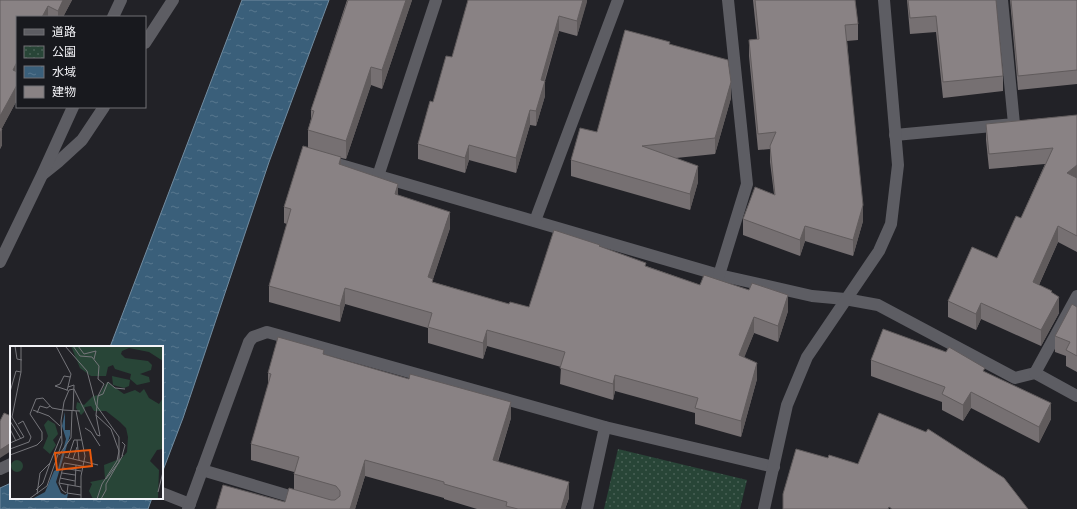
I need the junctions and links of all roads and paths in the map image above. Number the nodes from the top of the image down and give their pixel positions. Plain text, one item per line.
1 (121, 0) edge
2 (173, 0) edge
3 (436, 0) edge
4 (618, 0) edge
5 (728, 0) edge
6 (884, 0) edge
7 (1002, 0) edge
8 (113, 16) edge
9 (146, 41) edge
10 (73, 108) edge
11 (103, 108) edge
12 (895, 135) junction
13 (320, 159) edge
14 (42, 175) junction
15 (378, 176) junction
16 (535, 221) junction
17 (0, 262) edge
18 (719, 275) junction
19 (1077, 296) edge
20 (845, 299) junction
21 (1035, 373) junction
22 (1077, 396) edge
23 (605, 427) junction
24 (10, 464) edge
25 (774, 467) junction
26 (0, 469) edge
27 (202, 470) junction
28 (166, 495) edge
29 (189, 507) edge
30 (333, 509) edge
31 (587, 509) edge
32 (764, 509) edge

1 - 8 street
2 - 9 street
3 - 15 street
4 - 16 street
5 - 18 street
6 - 12 street
7 - 12 street
10 - 14 street
11 - 14 street
12 - 20 street
13 - 15 street
14 - 17 street
15 - 16 street
16 - 18 street
18 - 20 street
19 - 21 street
20 - 21 street
20 - 25 street
21 - 22 street
23 - 25 street
23 - 27 street
23 - 31 street
24 - 26 street
25 - 32 street
27 - 29 street
27 - 30 street
28 - 29 street

